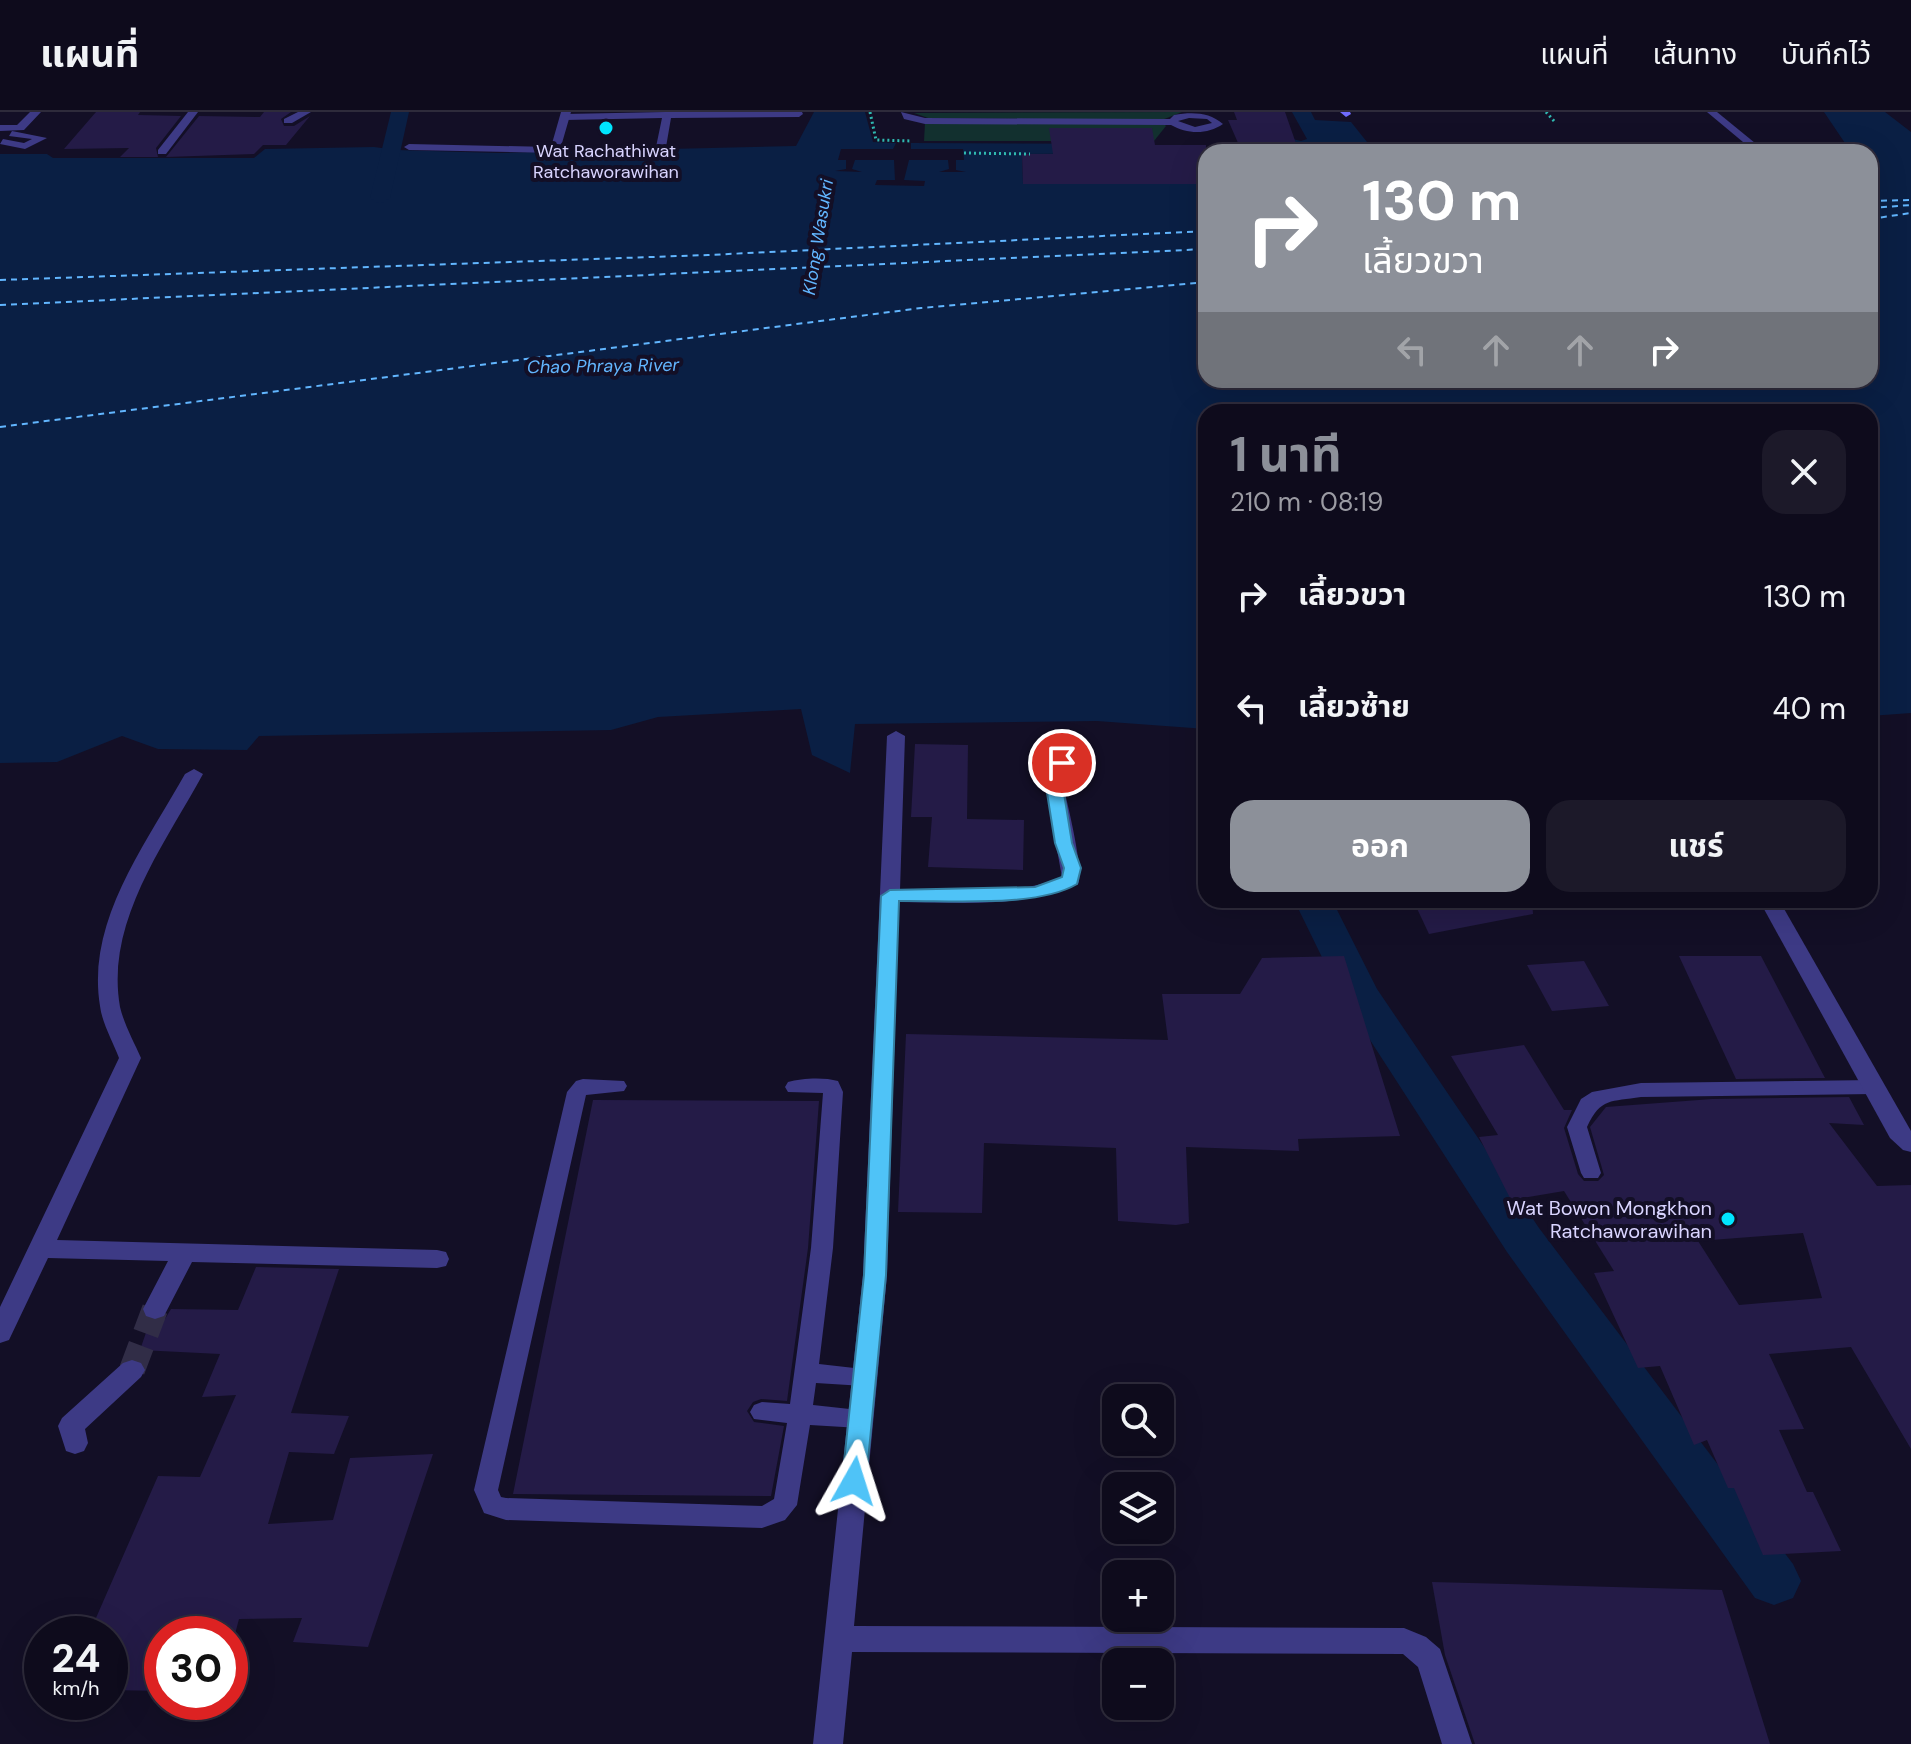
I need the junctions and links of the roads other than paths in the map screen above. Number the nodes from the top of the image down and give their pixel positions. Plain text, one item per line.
1 (36, 112) edge
2 (193, 112) edge
3 (905, 112) edge
4 (1711, 112) edge
5 (782, 113) edge
6 (1198, 113) edge
7 (309, 114) edge
8 (566, 114) edge
9 (667, 114) edge
10 (719, 114) edge
11 (799, 114) dead end
12 (288, 121) dead end
13 (1173, 122) junction
14 (0, 128) edge
15 (16, 131) junction
16 (2, 142) edge
17 (1751, 144) edge
18 (409, 147) dead end
19 (661, 147) dead end
20 (162, 152) dead end
21 (896, 736) dead end
22 (1062, 763) dead end
23 (194, 774) dead end
24 (890, 896) junction
25 (1773, 908) edge
26 (617, 1086) dead end
27 (795, 1087) dead end
28 (1874, 1087) junction
29 (1911, 1144) edge
30 (1591, 1173) dead end
31 (41, 1249) junction
32 (185, 1252) junction
33 (437, 1259) dead end
34 (155, 1309) tunnel mouth
35 (0, 1333) edge
36 (132, 1370) tunnel mouth
37 (807, 1373) junction
38 (864, 1377) junction
39 (762, 1412) dead end
40 (801, 1415) junction
41 (860, 1418) junction
42 (75, 1443) dead end
43 (838, 1639) junction
44 (828, 1744) edge
45 (1457, 1744) edge

1 - 15 street
2 - 20 street
3 - 13 lane
4 - 17 lane
5 - 10 lane
5 - 11 lane
6 - 13 lane
6 - 13 lane
7 - 12 street
8 - 9 lane
8 - 18 street
9 - 10 lane
9 - 19 lane
14 - 15 street
15 - 16 lane
15 - 16 lane
21 - 24 street
22 - 24 street
23 - 31 street
24 - 38 street
25 - 28 street
26 - 40 lane
27 - 37 lane
28 - 29 street
28 - 30 lane
31 - 32 street
31 - 35 street
32 - 33 street
32 - 34 street
36 - 42 street
37 - 38 lane
37 - 40 lane
38 - 41 street
39 - 40 lane
40 - 41 lane
41 - 43 street
43 - 44 street
43 - 45 street

